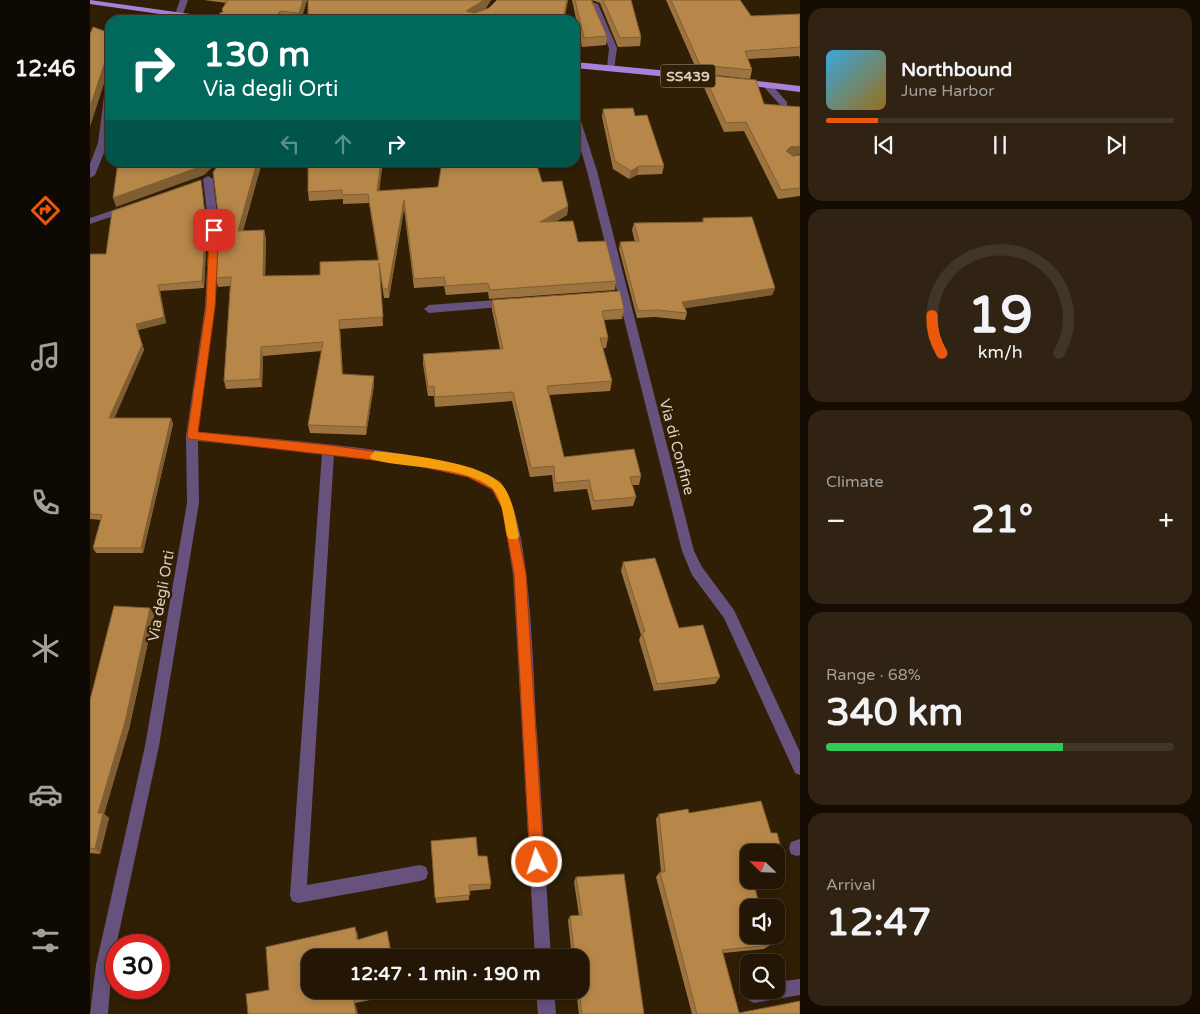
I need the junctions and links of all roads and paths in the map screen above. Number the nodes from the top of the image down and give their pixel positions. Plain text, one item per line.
1 (184, 0) edge
2 (90, 2) edge
3 (594, 4) edge
4 (180, 14) junction
5 (187, 15) edge
6 (580, 65) edge
7 (611, 68) junction
8 (767, 85) junction
9 (800, 89) edge
10 (784, 104) edge
11 (105, 124) edge
12 (580, 131) edge
13 (90, 174) edge
14 (207, 178) dead end
15 (134, 206) edge
16 (90, 222) edge
17 (517, 303) edge
18 (429, 309) dead end
19 (192, 436) junction
20 (328, 449) junction
21 (800, 768) edge
22 (420, 873) dead end
23 (542, 949) edge
24 (800, 987) edge
25 (785, 989) edge
26 (545, 999) edge
27 (99, 1014) edge
28 (546, 1014) edge

1 - 4 street
2 - 4 main road
3 - 7 street
4 - 5 main road
6 - 7 main road, SS439
7 - 8 main road, SS439
8 - 9 main road, SS439
8 - 10 street
11 - 13 street
12 - 21 street, Via di Confine
14 - 19 street, Via degli Orti
15 - 16 street
17 - 18 street
19 - 20 street
19 - 27 street, Via degli Orti
20 - 22 street
20 - 23 street
24 - 25 street
26 - 28 street

